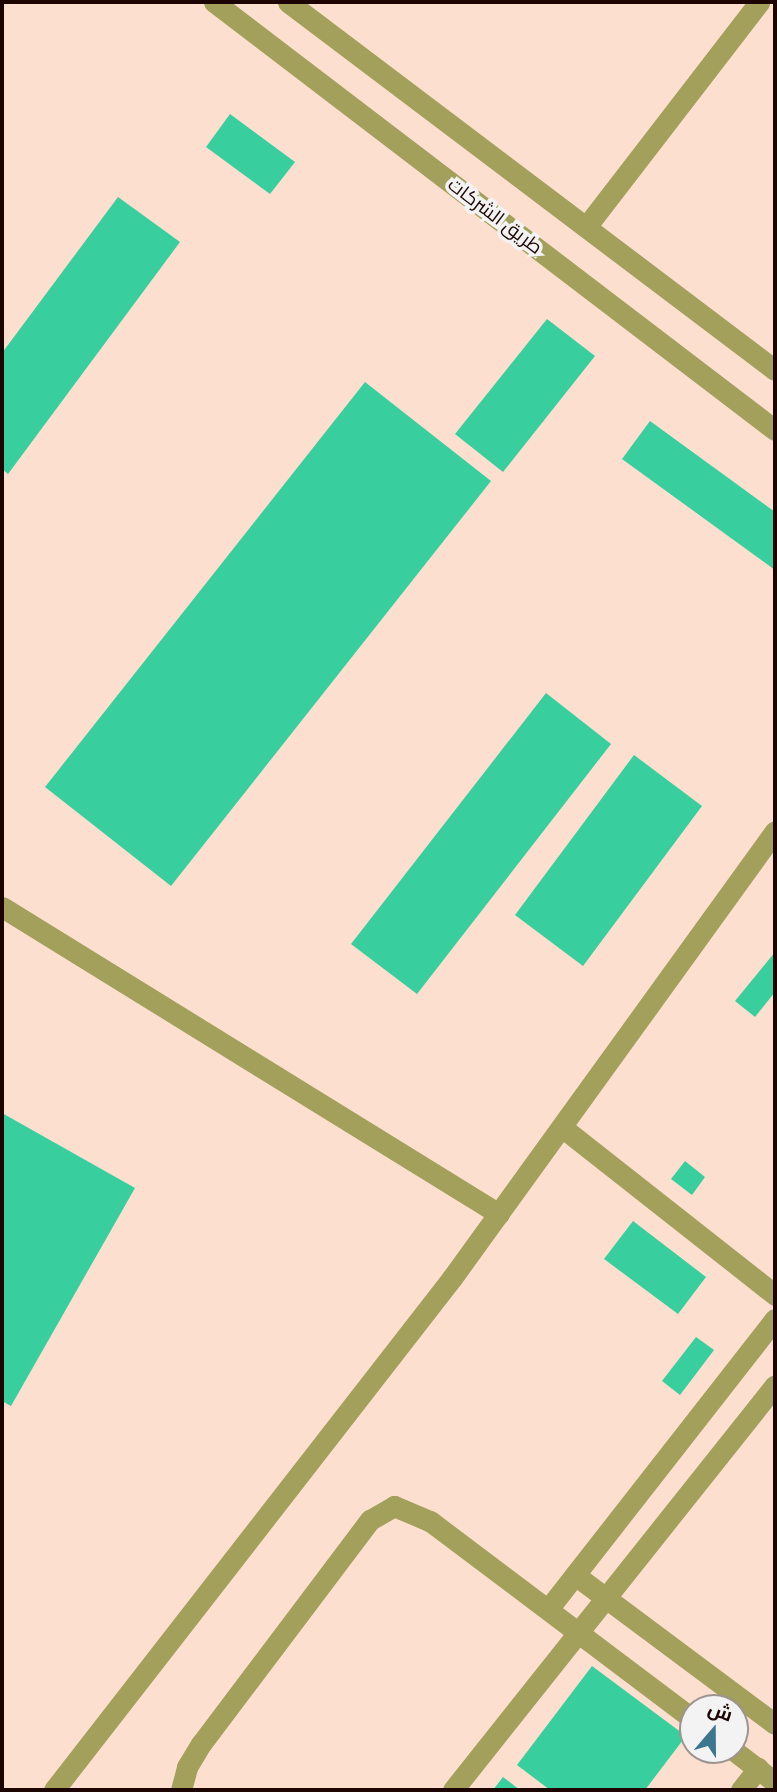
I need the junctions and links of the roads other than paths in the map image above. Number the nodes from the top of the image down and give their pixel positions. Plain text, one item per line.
1 (214, 2) edge
2 (288, 2) edge
3 (759, 2) edge
4 (586, 227) junction
5 (775, 370) edge
6 (775, 430) edge
7 (775, 831) edge
8 (2, 907) edge
9 (563, 1128) junction
10 (499, 1214) junction
11 (775, 1295) edge
12 (775, 1319) edge
13 (775, 1385) edge
14 (575, 1575) junction
15 (606, 1600) junction
16 (549, 1608) junction
17 (576, 1631) junction
18 (679, 1708) edge
19 (775, 1724) edge
20 (749, 1762) edge
21 (758, 1768) junction
22 (775, 1782) edge
23 (54, 1790) edge
24 (181, 1790) edge
25 (453, 1790) edge
26 (741, 1790) edge

1 - 6 street, طريق الشركات
2 - 4 street
3 - 4 street
4 - 5 street
7 - 9 street
8 - 10 street
9 - 10 street
9 - 11 street
10 - 23 street
12 - 14 street
13 - 15 street
14 - 15 street
14 - 16 street
15 - 17 street
15 - 19 street
16 - 17 street
16 - 24 street
17 - 18 street
17 - 25 street
20 - 21 street
21 - 22 street
21 - 26 street

